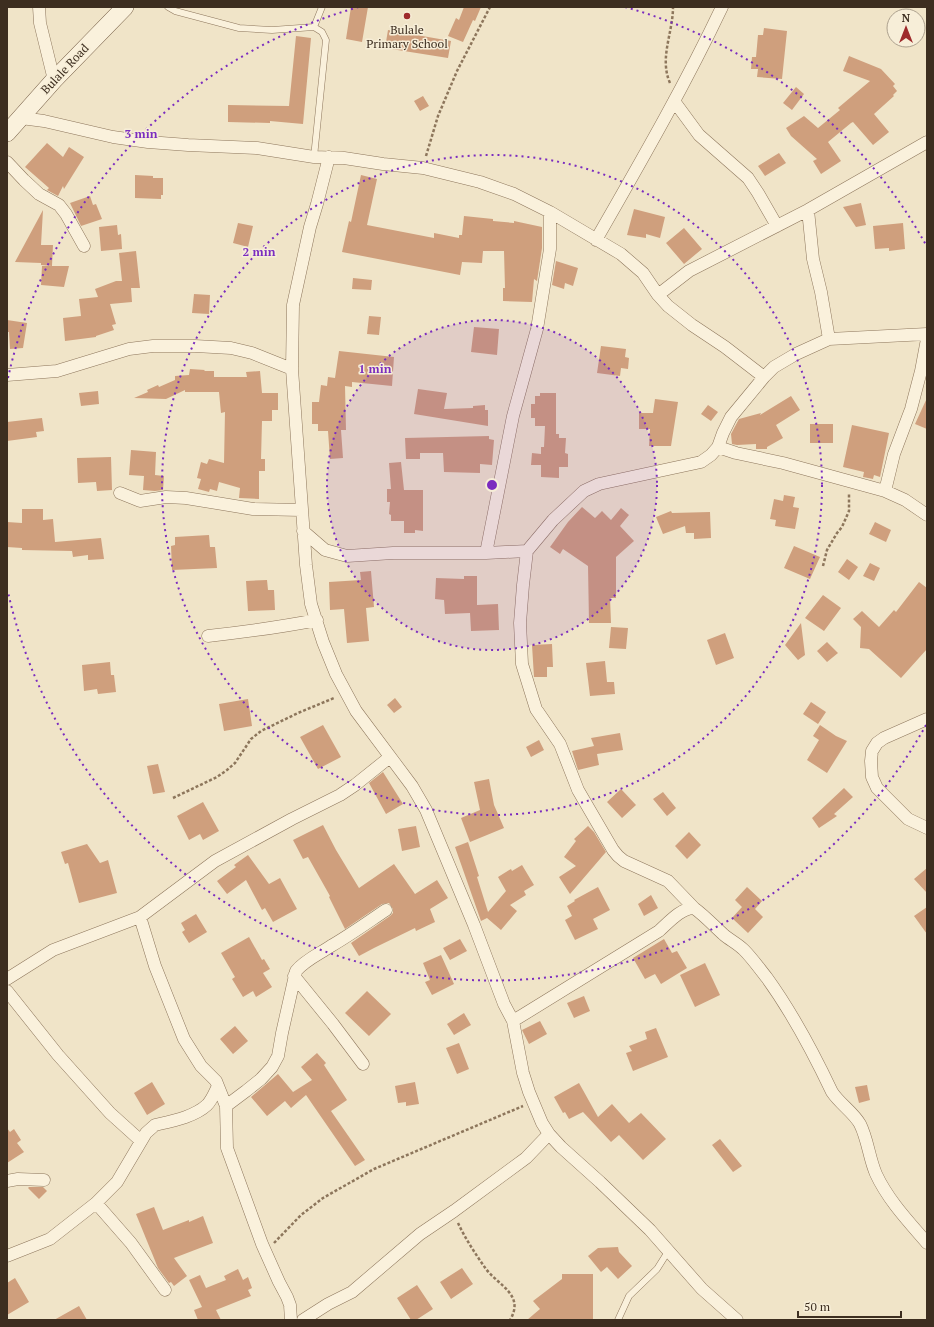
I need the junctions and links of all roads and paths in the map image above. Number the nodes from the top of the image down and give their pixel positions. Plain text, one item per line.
1 (39, 7) edge
2 (125, 7) edge
3 (168, 7) edge
4 (322, 7) edge
5 (490, 7) edge
6 (673, 7) edge
7 (722, 7) edge
8 (314, 27) junction
9 (54, 80) junction
10 (676, 98) junction
11 (21, 118) junction
12 (7, 133) edge
13 (927, 142) edge
14 (314, 157) junction
15 (329, 157) junction
16 (7, 162) edge
17 (422, 168) junction
18 (808, 210) junction
19 (550, 212) junction
20 (777, 226) junction
21 (596, 240) junction
22 (84, 246) dead end
23 (658, 295) junction
24 (927, 334) edge
25 (829, 339) junction
26 (927, 339) edge
27 (292, 369) junction
28 (7, 375) edge
29 (764, 377) junction
30 (718, 447) junction
31 (850, 481) junction
32 (885, 491) junction
33 (120, 493) dead end
34 (301, 510) junction
35 (927, 515) edge
36 (303, 531) junction
37 (527, 551) junction
38 (486, 553) junction
39 (823, 566) dead end
40 (317, 620) junction
41 (208, 636) dead end
42 (346, 693) junction
43 (927, 719) edge
44 (390, 757) junction
45 (173, 798) dead end
46 (927, 828) edge
47 (694, 908) junction
48 (386, 910) dead end
49 (140, 917) junction
50 (294, 976) junction
51 (7, 979) edge
52 (7, 991) edge
53 (513, 1021) junction
54 (363, 1064) dead end
55 (218, 1086) junction
56 (533, 1102) junction
57 (226, 1106) junction
58 (549, 1134) junction
59 (141, 1141) junction
60 (44, 1180) dead end
61 (7, 1181) edge
62 (96, 1204) junction
63 (454, 1211) junction
64 (927, 1243) edge
65 (669, 1250) junction
66 (266, 1253) junction
67 (7, 1256) edge
68 (165, 1290) dead end
69 (291, 1320) edge
70 (303, 1320) edge
71 (510, 1320) edge
72 (618, 1320) edge
73 (737, 1320) edge

1 - 9 street
2 - 9 street, Bulale Road
3 - 8 lane
4 - 8 lane
5 - 17 path
6 - 10 path
7 - 10 street
8 - 14 lane
9 - 11 street, Bulale Road
10 - 20 street
10 - 21 street
11 - 12 street, Bulale Road
11 - 14 street
13 - 18 street
14 - 15 street
15 - 17 street
15 - 27 street
16 - 22 street
17 - 19 street
18 - 20 street
18 - 25 street
19 - 21 street
19 - 38 street
20 - 23 street
21 - 23 street
23 - 29 street
24 - 25 street
25 - 29 street
26 - 32 street
27 - 28 street
27 - 34 street
29 - 30 street
30 - 31 street
30 - 37 street
31 - 32 street
31 - 39 path
32 - 35 street
33 - 34 street
34 - 36 street
36 - 38 street
36 - 40 street
37 - 38 street
37 - 47 street
40 - 41 street
40 - 42 street
42 - 44 street
42 - 45 path
43 - 46 street
44 - 49 street
44 - 53 street
47 - 53 street
47 - 64 street
48 - 50 street
49 - 51 street
49 - 55 street
50 - 54 street
50 - 57 street
52 - 59 street
53 - 56 street
55 - 57 street
55 - 59 street
56 - 58 street
56 - 66 path
57 - 66 street
58 - 63 street
58 - 65 street
59 - 62 street
60 - 61 street
62 - 67 street
62 - 68 street
63 - 70 street
63 - 71 path
65 - 72 lane
65 - 73 street
66 - 69 street

